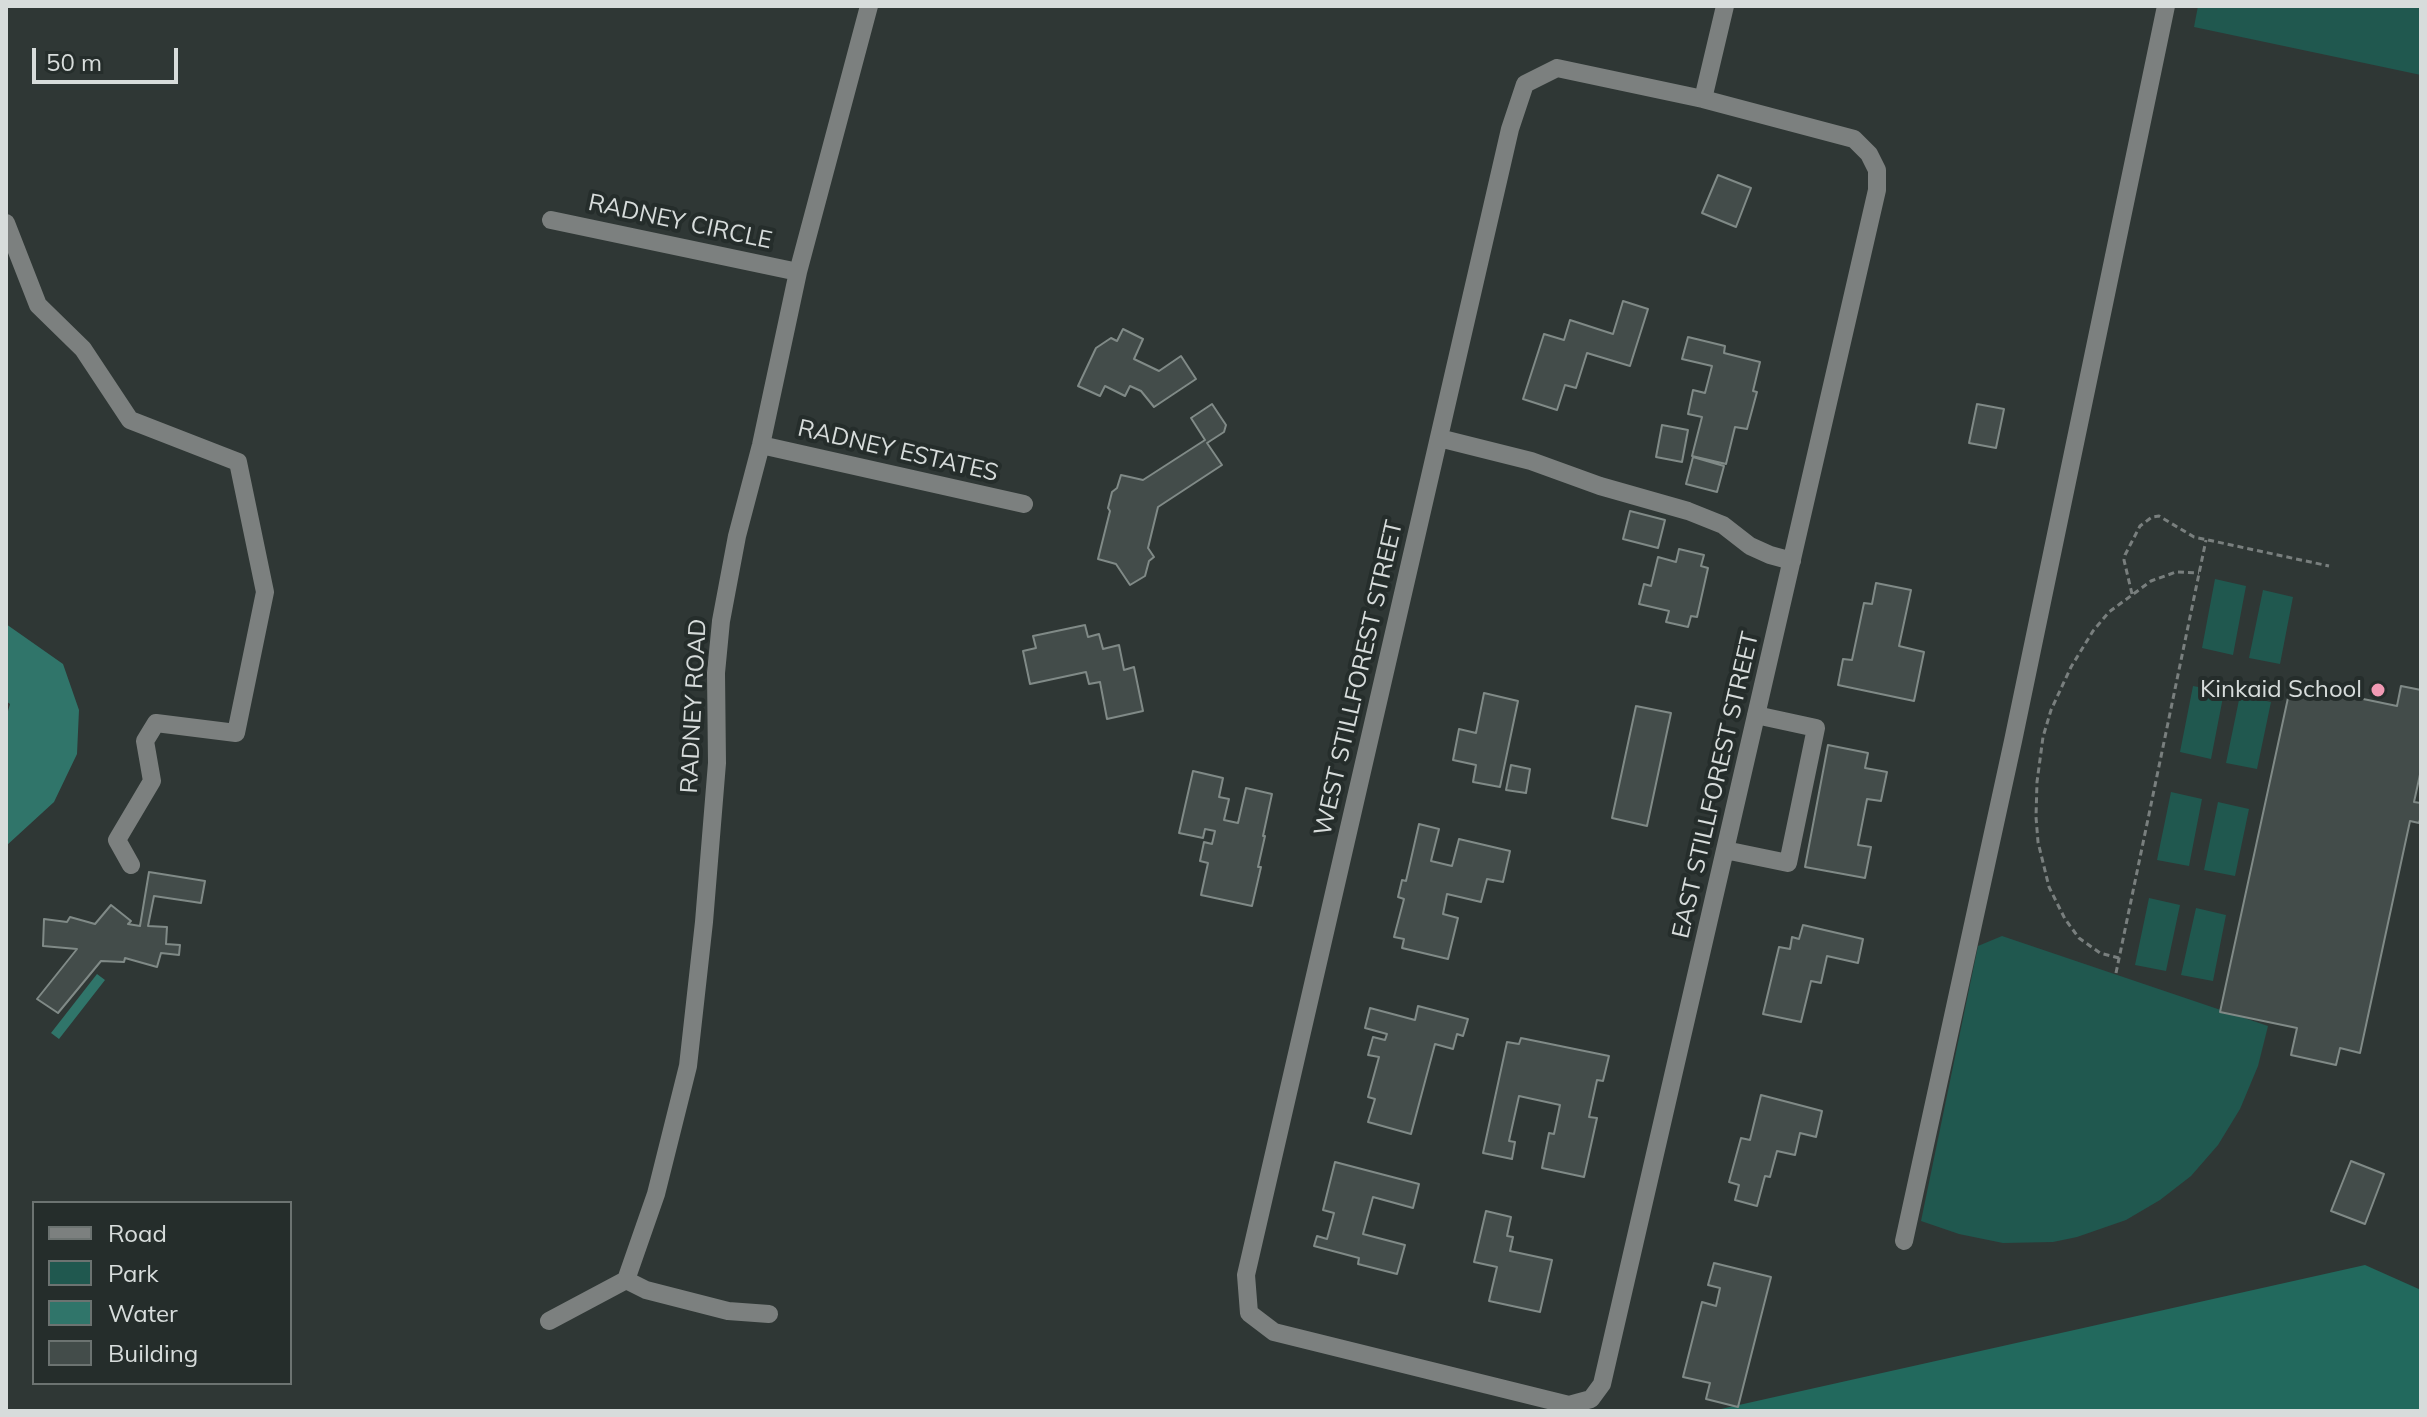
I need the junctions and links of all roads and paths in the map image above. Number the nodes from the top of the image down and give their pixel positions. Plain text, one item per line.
1 (869, 6) edge
2 (1725, 6) edge
3 (2166, 6) edge
4 (1703, 99) junction
5 (551, 220) dead end
6 (6, 223) edge
7 (798, 272) junction
8 (1439, 438) junction
9 (761, 445) junction
10 (1024, 504) dead end
11 (2206, 540) junction
12 (1792, 561) junction
13 (2329, 566) dead end
14 (2199, 573) junction
15 (2132, 594) junction
16 (1756, 715) junction
17 (1725, 850) junction
18 (131, 865) dead end
19 (2119, 958) junction
20 (2116, 973) dead end
21 (1904, 1241) dead end
22 (626, 1280) junction
23 (769, 1314) dead end
24 (549, 1321) dead end
25 (1394, 1363) joint

1 - 7 street, RADNEY ROAD
2 - 4 street
3 - 21 street
4 - 8 street, WEST STILLFOREST STREET
4 - 12 street, EAST STILLFOREST STREET
5 - 7 street, RADNEY CIRCLE
6 - 18 street
7 - 9 street, RADNEY ROAD
8 - 12 street
8 - 25 street, WEST STILLFOREST STREET
9 - 10 street, RADNEY ESTATES
9 - 22 street, RADNEY ROAD
11 - 13 path
11 - 14 path
11 - 15 path
12 - 16 street, EAST STILLFOREST STREET
14 - 15 path
14 - 19 path
15 - 19 path
16 - 17 street, EAST STILLFOREST STREET
16 - 17 street
17 - 25 street, EAST STILLFOREST STREET
19 - 20 path
22 - 23 street
22 - 24 street

